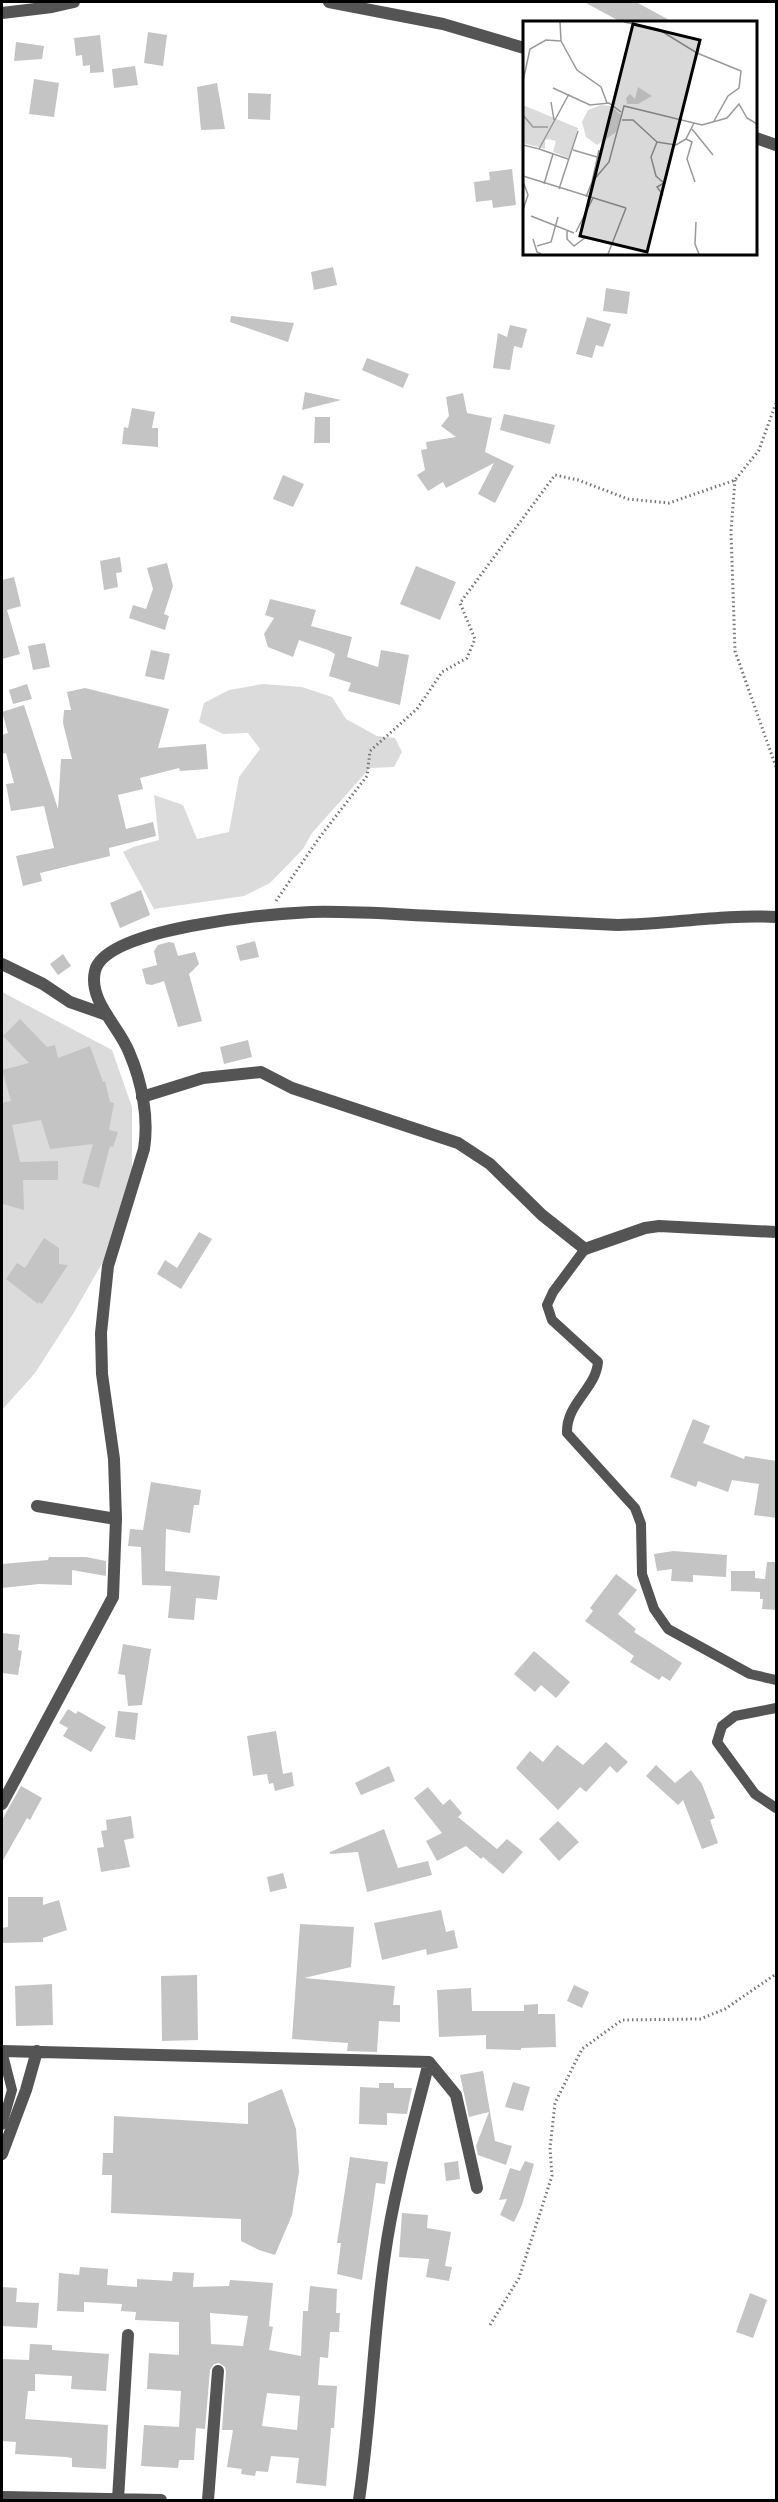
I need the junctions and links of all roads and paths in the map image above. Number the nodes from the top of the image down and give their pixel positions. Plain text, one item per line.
1 (74, 2) edge
2 (329, 2) edge
3 (2, 13) edge
4 (523, 47) edge
5 (757, 138) edge
6 (777, 146) edge
7 (777, 403) edge
8 (735, 480) junction
9 (777, 767) edge
10 (266, 915) junction
11 (777, 917) edge
12 (2, 964) edge
13 (107, 1015) junction
14 (142, 1097) junction
15 (777, 1232) edge
16 (585, 1249) junction
17 (37, 1506) dead end
18 (116, 1519) junction
19 (777, 1680) edge
20 (777, 1708) edge
21 (2, 1804) edge
22 (777, 1808) edge
23 (777, 1974) edge
24 (2, 2051) edge
25 (37, 2051) junction
26 (429, 2062) junction
27 (2, 2125) edge
28 (2, 2154) edge
29 (477, 2188) dead end
30 (490, 2325) dead end
31 (128, 2335) dead end
32 (218, 2371) dead end
33 (2, 2497) edge
34 (69, 2499) edge
35 (118, 2499) junction
36 (160, 2500) edge
37 (208, 2500) edge
38 (359, 2500) edge

1 - 3 street
2 - 4 street
5 - 6 street
7 - 8 path
8 - 9 path
8 - 10 path
10 - 11 street
10 - 13 street
12 - 13 street
13 - 14 street
14 - 16 street
14 - 18 street
15 - 16 street
16 - 19 lane
17 - 18 street
18 - 21 street
20 - 22 lane
23 - 30 path
24 - 25 street
24 - 27 lane
25 - 26 street
25 - 28 street
26 - 29 street
26 - 38 street
31 - 35 street
32 - 37 street
33 - 34 street
34 - 35 street
35 - 36 street

